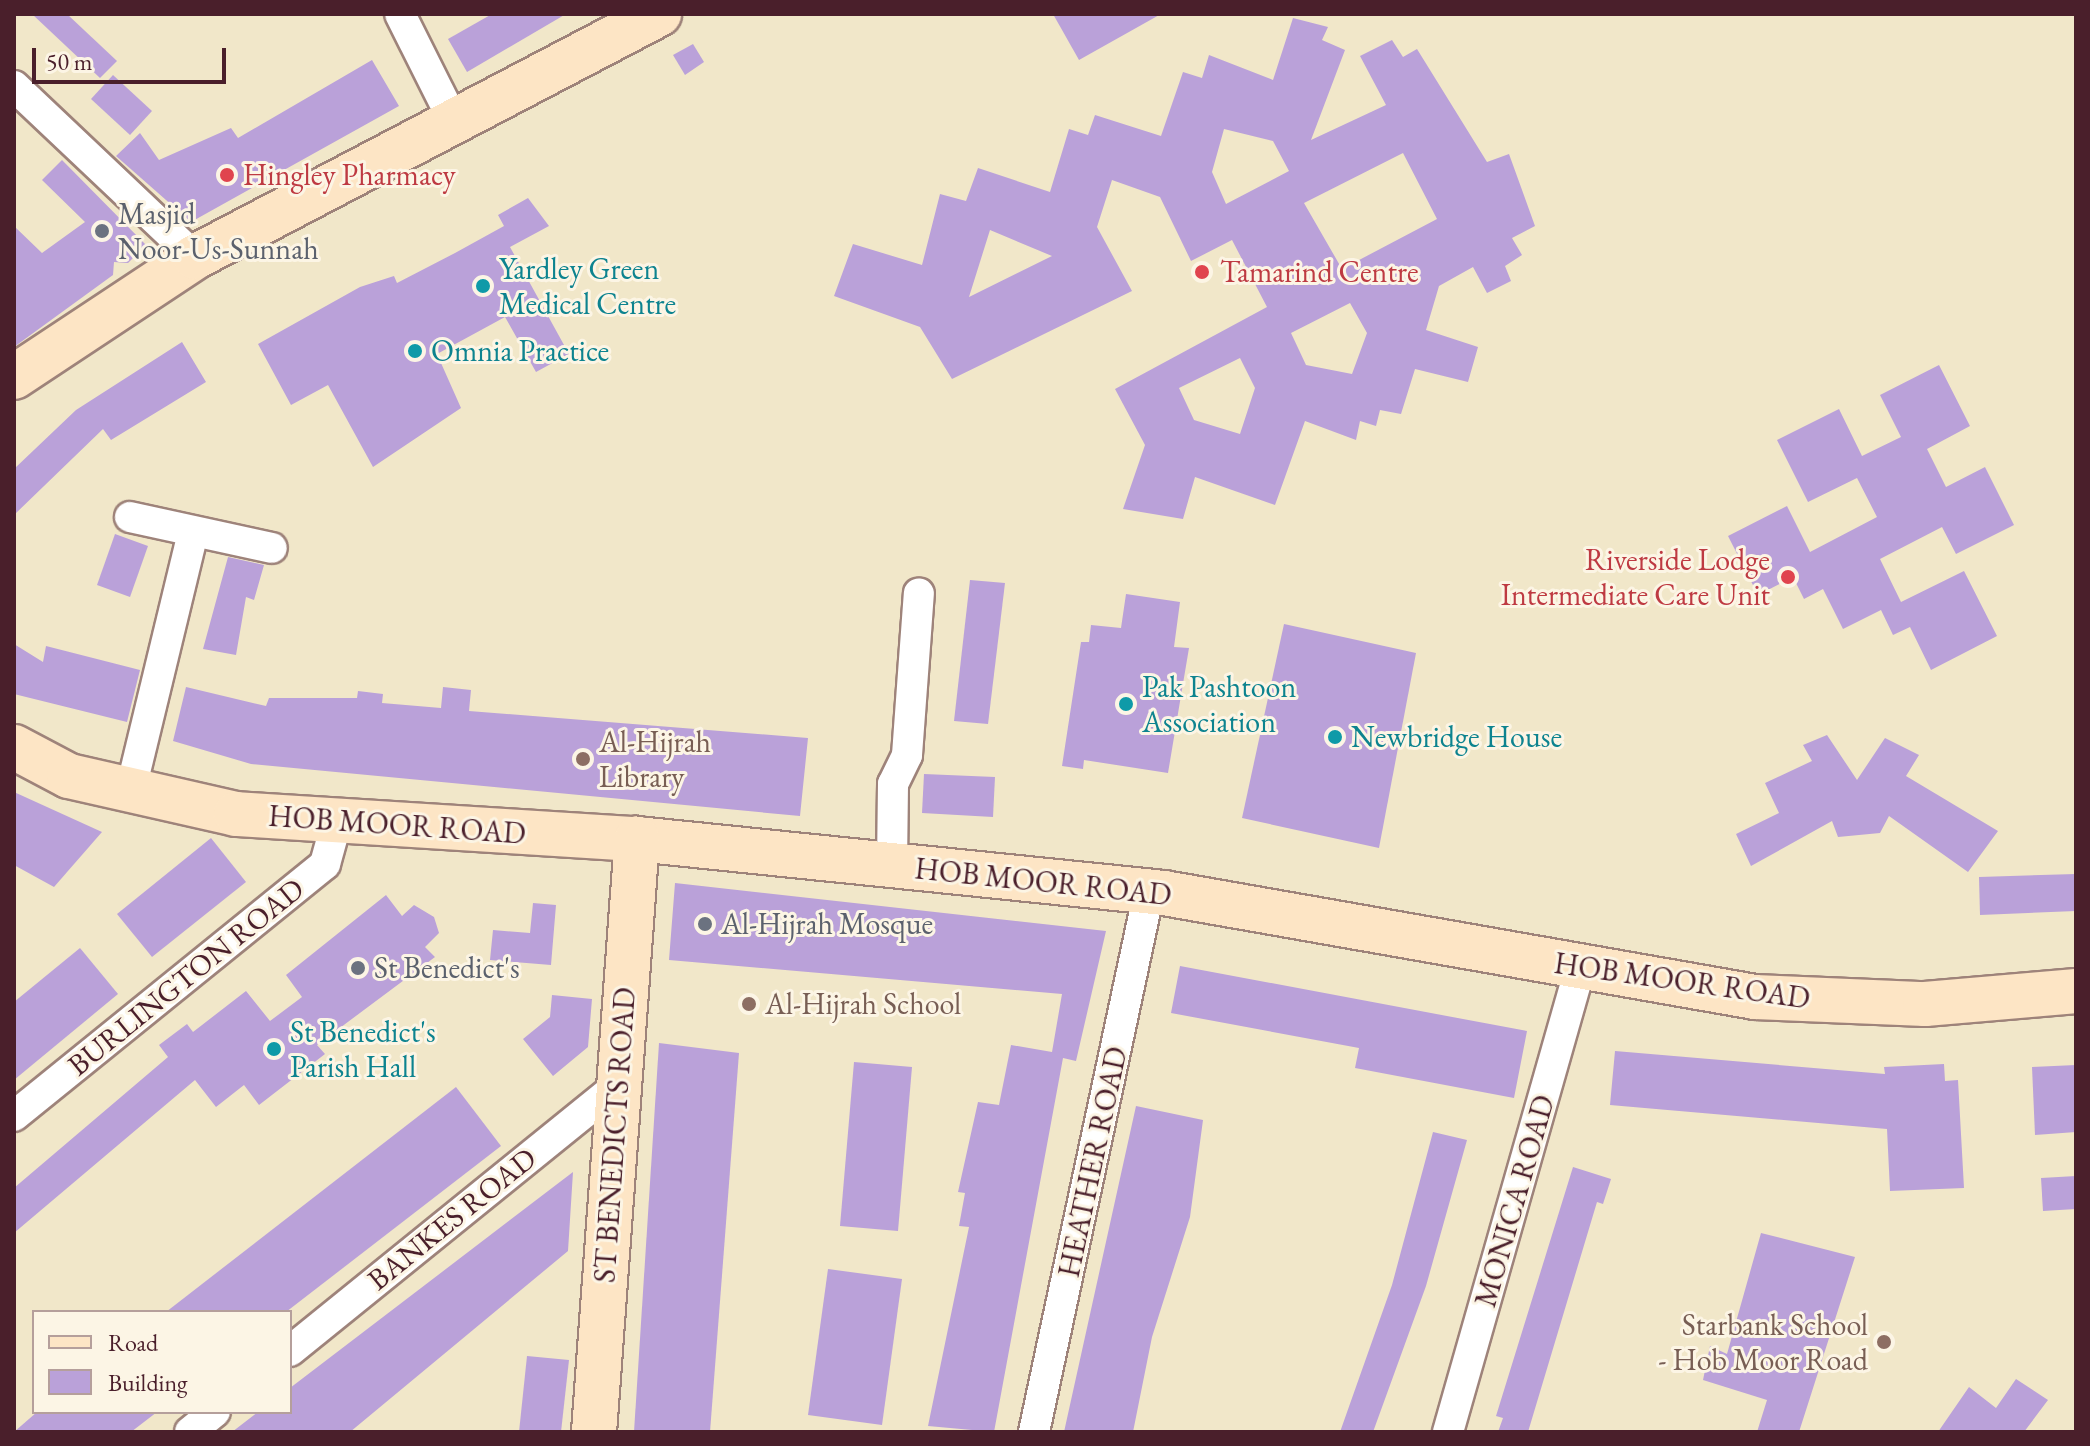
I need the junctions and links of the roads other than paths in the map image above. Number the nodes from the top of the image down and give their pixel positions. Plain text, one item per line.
1 (400, 14) edge
2 (659, 14) edge
3 (14, 86) edge
4 (454, 122) junction
5 (195, 257) junction
6 (14, 377) edge
7 (130, 517) dead end
8 (193, 533) junction
9 (272, 548) dead end
10 (919, 593) dead end
11 (14, 747) edge
12 (130, 793) junction
13 (336, 824) junction
14 (637, 839) junction
15 (892, 866) junction
16 (1149, 892) junction
17 (1580, 969) junction
18 (2076, 991) edge
19 (615, 1088) junction
20 (14, 1116) edge
21 (292, 1349) edge
22 (212, 1414) edge
23 (190, 1432) edge
24 (594, 1432) edge
25 (1034, 1432) edge
26 (1448, 1432) edge

1 - 4 street
2 - 4 street
3 - 5 street
4 - 5 street
5 - 6 street
7 - 8 street
8 - 9 street
8 - 12 street
10 - 15 street
11 - 12 street, HOB MOOR ROAD
12 - 13 street, HOB MOOR ROAD
13 - 14 street, HOB MOOR ROAD
13 - 20 street, BURLINGTON ROAD
14 - 15 street, HOB MOOR ROAD
14 - 19 street, ST BENEDICTS ROAD
15 - 16 street, HOB MOOR ROAD
16 - 17 street, HOB MOOR ROAD
16 - 25 street, HEATHER ROAD
17 - 18 street, HOB MOOR ROAD
17 - 26 street, MONICA ROAD
19 - 21 street, BANKES ROAD
19 - 24 street, ST BENEDICTS ROAD
22 - 23 street

